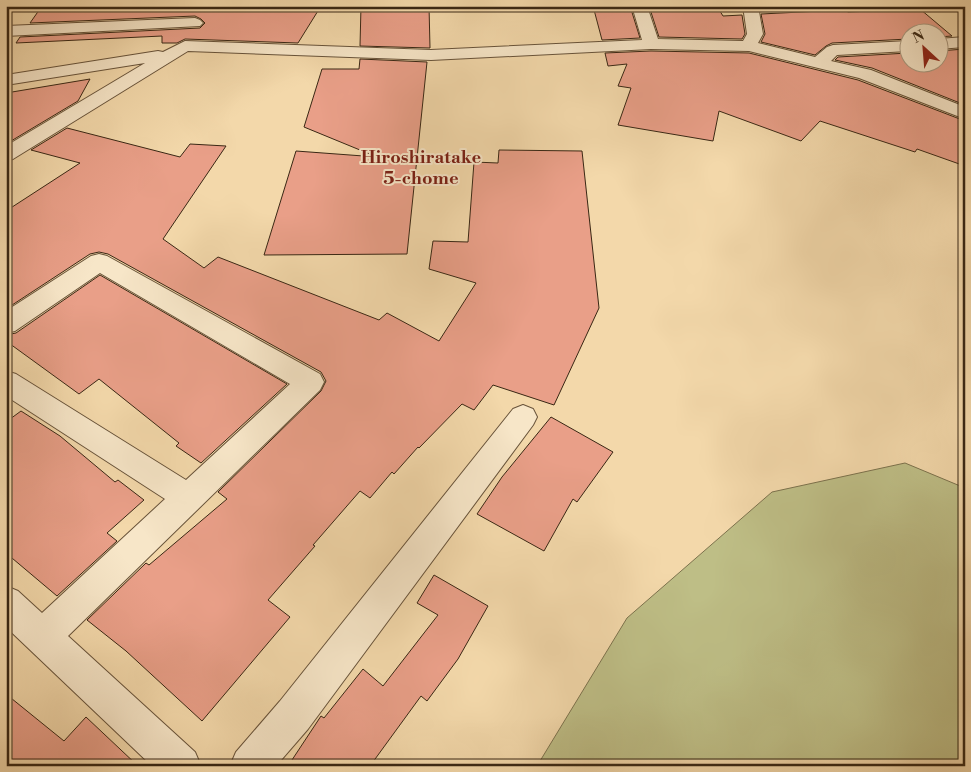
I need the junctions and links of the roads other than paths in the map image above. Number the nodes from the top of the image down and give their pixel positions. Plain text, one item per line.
1 (201, 6) edge
2 (639, 6) edge
3 (750, 6) edge
4 (60, 14) dead end
5 (194, 23) junction
6 (50, 30) junction
7 (6, 32) edge
8 (965, 42) edge
9 (948, 43) edge
10 (651, 44) junction
11 (749, 46) junction
12 (898, 47) edge
13 (178, 50) junction
14 (818, 63) junction
15 (6, 80) edge
16 (965, 114) edge
17 (6, 156) edge
18 (6, 324) edge
19 (6, 382) edge
20 (523, 417) dead end
21 (189, 498) junction
22 (6, 603) edge
23 (43, 636) junction
24 (181, 766) edge
25 (250, 766) edge

1 - 5 street
2 - 10 street
3 - 11 street
4 - 6 street
5 - 6 street
5 - 13 street
6 - 7 street
8 - 9 street
10 - 11 street
10 - 13 street
11 - 14 street
12 - 14 street
13 - 15 street
13 - 17 street
14 - 16 street
18 - 21 street
19 - 21 street
20 - 25 street
21 - 23 street
22 - 23 street
23 - 24 street

